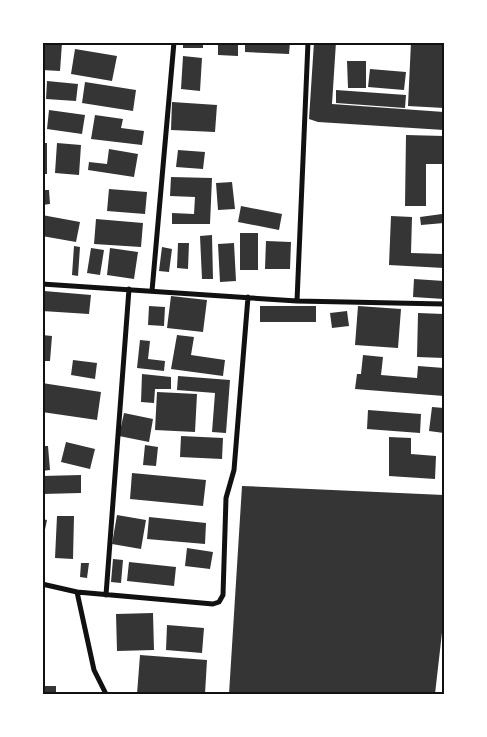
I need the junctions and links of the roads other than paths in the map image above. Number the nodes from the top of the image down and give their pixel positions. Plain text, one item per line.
1 (174, 42) edge
2 (308, 42) edge
3 (42, 284) edge
4 (129, 289) junction
5 (152, 291) junction
6 (248, 298) junction
7 (297, 301) junction
8 (444, 304) edge
9 (42, 584) edge
10 (77, 592) junction
11 (106, 595) junction
12 (106, 694) edge

1 - 5 street
2 - 7 street
3 - 4 street
4 - 5 street
4 - 11 street
5 - 6 street
6 - 7 street
6 - 11 street
7 - 8 street
9 - 10 street
10 - 11 street
10 - 12 street

